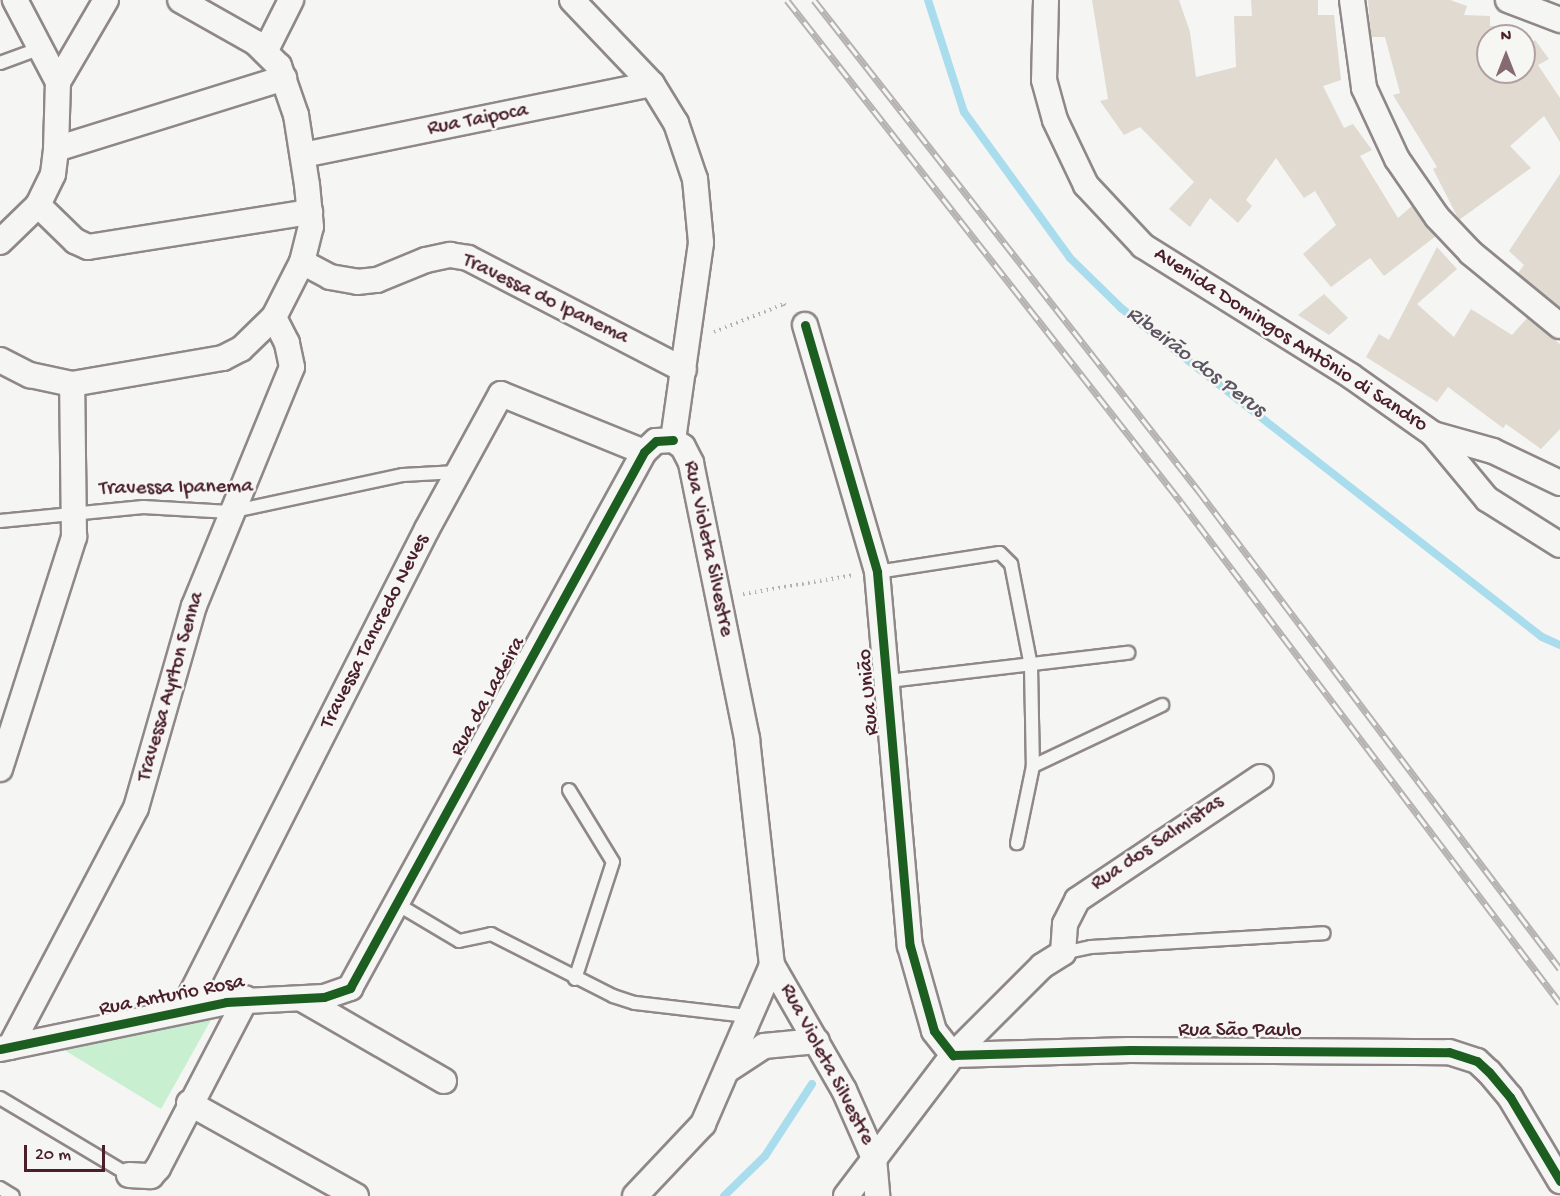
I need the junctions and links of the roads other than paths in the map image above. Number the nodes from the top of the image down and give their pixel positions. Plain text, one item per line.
1 (15, 0) edge
2 (106, 0) edge
3 (180, 0) edge
4 (291, 0) edge
5 (572, 0) edge
6 (1046, 0) edge
7 (1352, 0) edge
8 (1508, 0) edge
9 (1560, 20) edge
10 (41, 48) junction
11 (266, 50) junction
12 (0, 63) edge
13 (284, 78) junction
14 (58, 82) junction
15 (652, 84) junction
16 (56, 149) junction
17 (303, 155) junction
18 (38, 205) junction
19 (310, 212) junction
20 (0, 242) edge
21 (302, 262) junction
22 (274, 317) junction
23 (805, 325) road end
24 (1560, 326) edge
25 (0, 360) edge
26 (684, 370) junction
27 (72, 384) junction
28 (1433, 434) junction
29 (673, 440) junction
30 (644, 452) junction
31 (457, 472) junction
32 (1560, 483) edge
33 (77, 512) junction
34 (230, 512) junction
35 (0, 521) edge
36 (1560, 546) edge
37 (877, 572) junction
38 (1128, 653) dead end
39 (1031, 666) junction
40 (888, 681) junction
41 (1162, 705) dead end
42 (1033, 766) junction
43 (0, 769) edge
44 (1260, 777) dead end
45 (569, 790) dead end
46 (1017, 843) dead end
47 (397, 904) junction
48 (1323, 933) dead end
49 (1063, 953) junction
50 (775, 969) junction
51 (574, 979) junction
52 (350, 988) joint
53 (246, 999) junction
54 (302, 999) junction
55 (183, 1010) junction
56 (747, 1016) junction
57 (817, 1041) junction
58 (5, 1048) edge
59 (952, 1055) junction
60 (729, 1069) junction
61 (444, 1082) dead end
62 (0, 1098) edge
63 (189, 1103) junction
64 (874, 1158) junction
65 (129, 1175) joint
66 (1560, 1181) edge
67 (0, 1188) edge
68 (13, 1196) edge
69 (356, 1196) edge
70 (635, 1196) edge
71 (846, 1196) edge
72 (877, 1196) edge

1 - 10 street
2 - 14 street
3 - 11 street
4 - 11 street
5 - 15 street, Rua Violeta Silvestre
6 - 28 street, Avenida Domingos Antônio di Sandro
7 - 24 street
8 - 9 street
10 - 12 lane
10 - 14 street
11 - 13 street
13 - 16 street
13 - 17 street
14 - 16 street
15 - 17 street, Rua Taipoca
15 - 26 street, Rua Violeta Silvestre
16 - 18 street
17 - 19 street
18 - 19 street
18 - 20 street
19 - 21 street
21 - 22 street
21 - 26 street, Travessa do Ipanema
22 - 27 street
22 - 34 street, Travessa Ayrton Senna
23 - 37 street, Rua União
25 - 27 street
26 - 29 street, Rua Violeta Silvestre
27 - 33 street
28 - 32 street, Avenida Domingos Antônio di Sandro
28 - 36 street
29 - 30 street
29 - 50 street, Rua Violeta Silvestre
30 - 31 street, Travessa Tancredo Neves
30 - 47 street, Rua da Ladeira
31 - 34 lane, Travessa Ipanema
31 - 55 street, Travessa Tancredo Neves
33 - 34 lane, Travessa Ipanema
33 - 35 lane, Travessa Ipanema
33 - 43 street
34 - 58 street, Travessa Ayrton Senna
37 - 39 lane
37 - 40 street, Rua União
38 - 39 lane
39 - 40 lane
39 - 42 lane
40 - 59 street, Rua União
41 - 42 lane
42 - 46 lane
44 - 49 street, Rua dos Salmistas
45 - 51 lane
47 - 51 lane
47 - 52 street, Rua da Ladeira
48 - 49 lane
49 - 59 street
50 - 56 street
50 - 57 street, Rua Violeta Silvestre
51 - 56 lane
52 - 54 street, Rua Anturio Rosa
53 - 54 street, Rua Anturio Rosa
53 - 55 street, Rua Anturio Rosa
53 - 63 street
54 - 61 street
55 - 58 street, Rua Anturio Rosa
56 - 60 street
57 - 60 street
57 - 64 street, Rua Violeta Silvestre
59 - 64 street
59 - 66 street, Rua São Paulo
60 - 70 street
62 - 65 lane
63 - 65 street
63 - 69 street
64 - 71 street
64 - 72 street
67 - 68 lane

